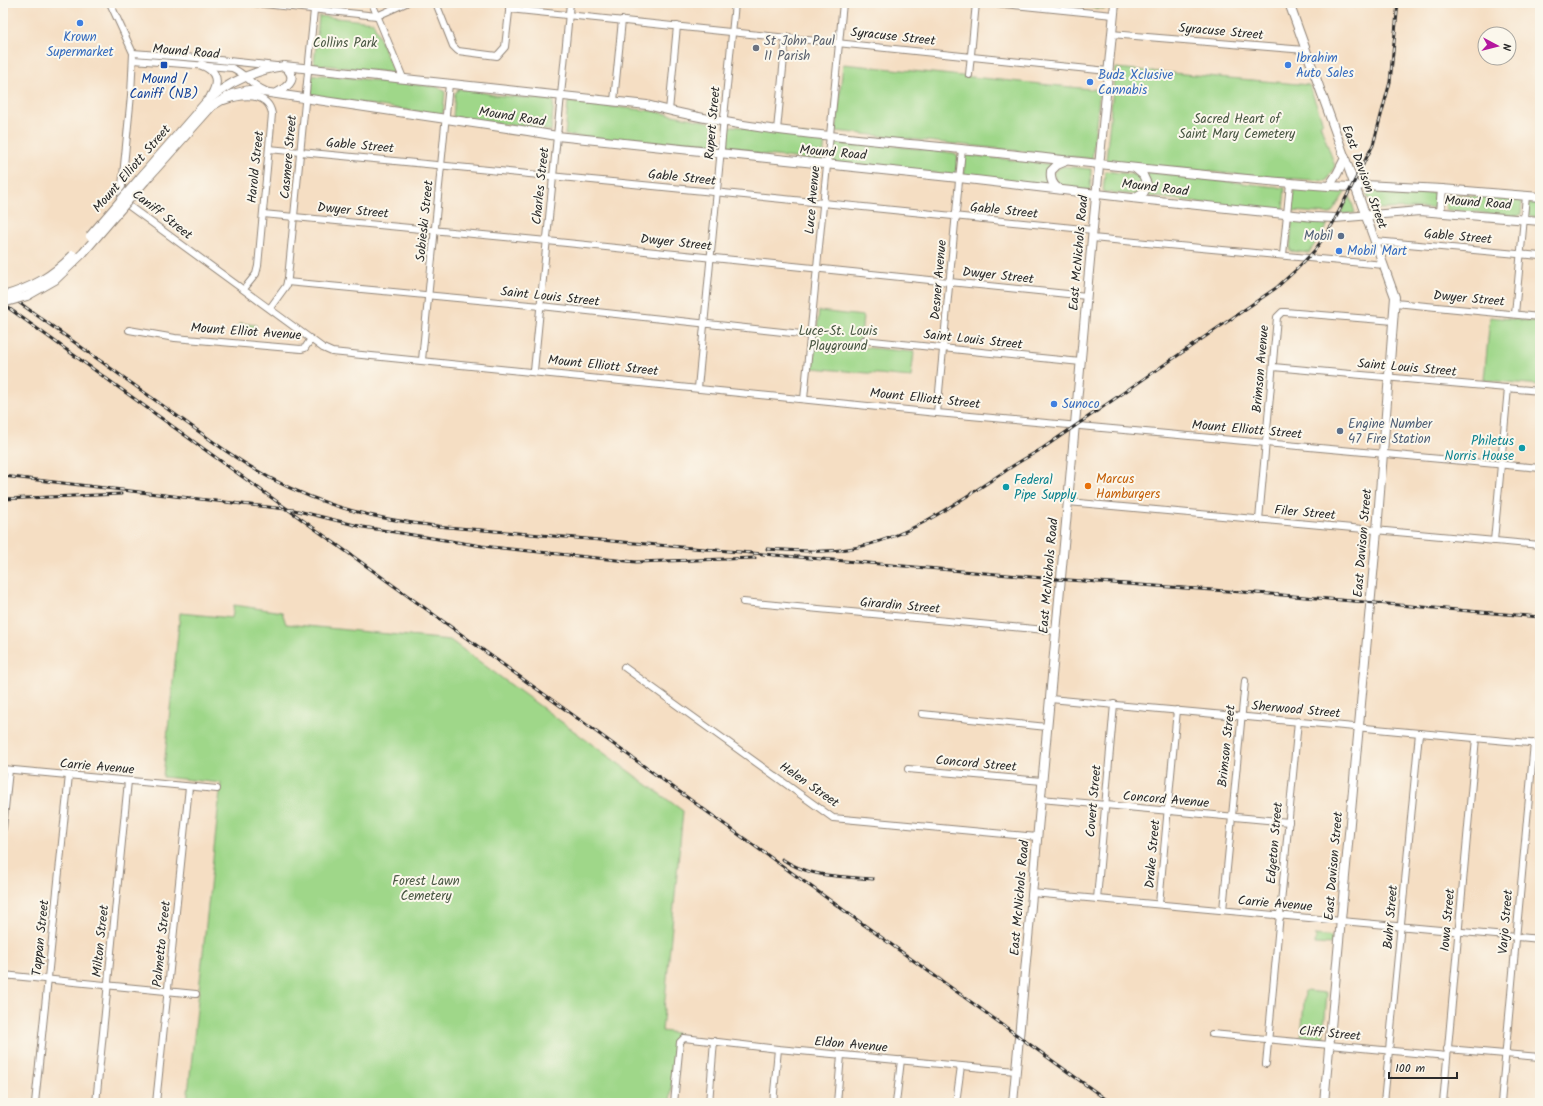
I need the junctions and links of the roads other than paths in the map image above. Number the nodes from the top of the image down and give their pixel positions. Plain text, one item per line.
1 (110, 3) edge
2 (254, 3) edge
3 (312, 3) edge
4 (372, 3) edge
5 (406, 3) edge
6 (436, 3) edge
7 (570, 3) edge
8 (735, 3) edge
9 (843, 3) edge
10 (976, 3) edge
11 (994, 3) edge
12 (1115, 3) edge
13 (1289, 3) edge
14 (510, 6) edge
15 (314, 10) junction
16 (569, 15) junction
17 (1114, 15) junction
18 (377, 16) junction
19 (622, 20) junction
20 (677, 26) junction
21 (732, 32) junction
22 (1111, 34) junction
23 (786, 37) junction
24 (839, 43) junction
25 (1306, 50) junction
26 (971, 56) junction
27 (133, 57) junction
28 (202, 65) junction
29 (284, 66) junction
30 (309, 69) junction
31 (1108, 71) junction
32 (969, 75) dead end
33 (247, 76) junction
34 (403, 78) junction
35 (449, 84) junction
36 (266, 91) junction
37 (277, 93) junction
38 (561, 97) junction
39 (306, 98) junction
40 (614, 101) junction
41 (209, 104) junction
42 (669, 111) junction
43 (445, 119) junction
44 (724, 121) junction
45 (777, 130) junction
46 (557, 136) junction
47 (830, 136) junction
48 (269, 149) junction
49 (962, 149) junction
50 (301, 151) junction
51 (721, 153) junction
52 (1345, 158) junction
53 (1067, 161) junction
54 (827, 164) junction
55 (441, 165) junction
56 (1099, 165) junction
57 (1135, 169) junction
58 (553, 175) junction
59 (959, 178) junction
60 (143, 179) junction
61 (1290, 183) junction
62 (1329, 186) junction
63 (1356, 187) junction
64 (1442, 189) junction
65 (1060, 190) junction
66 (717, 193) junction
67 (1096, 193) junction
68 (1526, 196) junction
69 (1540, 197) edge
70 (1134, 198) junction
71 (824, 204) junction
72 (1440, 212) junction
73 (263, 214) junction
74 (1287, 214) junction
75 (1366, 215) junction
76 (294, 217) junction
77 (955, 217) junction
78 (1524, 219) junction
79 (1540, 220) edge
80 (435, 230) junction
81 (1092, 234) junction
82 (547, 241) junction
83 (1375, 241) junction
84 (1521, 254) junction
85 (1283, 255) junction
86 (1540, 256) edge
87 (710, 258) junction
88 (1384, 265) junction
89 (817, 270) junction
90 (287, 282) junction
91 (949, 283) junction
92 (244, 290) junction
93 (3, 296) edge
94 (429, 296) junction
95 (1087, 296) junction
96 (3, 303) edge
97 (1395, 303) junction
98 (541, 306) junction
99 (270, 308) junction
100 (1515, 314) junction
101 (1540, 317) edge
102 (1394, 321) junction
103 (704, 324) junction
104 (129, 330) dead end
105 (811, 335) junction
106 (312, 339) junction
107 (863, 340) dead end
108 (943, 348) junction
109 (422, 360) junction
110 (1081, 362) junction
111 (1273, 367) junction
112 (534, 371) junction
113 (1389, 378) junction
114 (698, 388) junction
115 (1508, 388) junction
116 (1540, 391) edge
117 (804, 400) junction
118 (937, 413) junction
119 (1075, 426) junction
120 (1266, 444) junction
121 (1382, 454) junction
122 (1501, 465) junction
123 (1540, 468) edge
124 (1068, 502) junction
125 (1259, 520) junction
126 (1377, 531) junction
127 (1494, 541) junction
128 (1540, 545) edge
129 (743, 602) dead end
130 (1056, 631) junction
131 (624, 667) dead end
132 (1245, 681) dead end
133 (1050, 698) junction
134 (1114, 704) junction
135 (1177, 710) junction
136 (922, 714) dead end
137 (1241, 716) junction
138 (1298, 721) junction
139 (1047, 727) junction
140 (1359, 727) junction
141 (1419, 733) junction
142 (1476, 738) junction
143 (1537, 744) edge
144 (6, 769) edge
145 (908, 769) dead end
146 (69, 775) junction
147 (128, 781) junction
148 (1042, 781) junction
149 (189, 787) junction
150 (216, 790) dead end
151 (1041, 799) junction
152 (1105, 805) junction
153 (1168, 811) junction
154 (1232, 817) junction
155 (1288, 822) junction
156 (3, 828) edge
157 (1037, 837) junction
158 (1032, 893) junction
159 (1096, 898) junction
160 (1159, 904) junction
161 (1223, 910) junction
162 (1280, 915) junction
163 (1341, 921) junction
164 (1401, 926) junction
165 (1458, 931) junction
166 (1516, 937) junction
167 (1540, 939) edge
168 (3, 975) edge
169 (48, 980) junction
170 (108, 986) junction
171 (168, 992) junction
172 (196, 994) dead end
173 (1212, 1034) dead end
174 (1268, 1039) junction
175 (714, 1041) junction
176 (1329, 1045) junction
177 (778, 1049) junction
178 (1389, 1050) junction
179 (1447, 1053) junction
180 (1505, 1054) junction
181 (841, 1055) junction
182 (1540, 1057) edge
183 (901, 1060) junction
184 (1266, 1064) dead end
185 (960, 1066) junction
186 (1016, 1071) junction
187 (35, 1103) edge
188 (96, 1103) edge
189 (156, 1103) edge
190 (674, 1103) edge
191 (709, 1103) edge
192 (773, 1103) edge
193 (837, 1103) edge
194 (896, 1103) edge
195 (956, 1103) edge
196 (1013, 1103) edge
197 (1324, 1103) edge
198 (1384, 1103) edge
199 (1442, 1103) edge
200 (1501, 1103) edge

1 - 27 street, Caniff Street
2 - 15 street
3 - 15 street, Casmere Street
4 - 18 street
5 - 18 street
6 - 14 street
7 - 16 street, Charles Street
8 - 21 street, Rupert Street
9 - 24 street, Luce Avenue
10 - 26 street
11 - 17 street
12 - 17 main road, East McNichols Road
13 - 25 main road, East Davison Street
14 - 16 street, Syracuse Street
15 - 18 street
15 - 30 street, Casmere Street
16 - 19 street, Syracuse Street
16 - 38 street, Charles Street
17 - 22 main road, East McNichols Road
18 - 34 street
19 - 20 street, Syracuse Street
19 - 40 street
20 - 21 street, Syracuse Street
20 - 42 street
21 - 23 street, Syracuse Street
21 - 44 street, Rupert Street
22 - 25 street, Syracuse Street
22 - 31 main road, East McNichols Road
23 - 24 street, Syracuse Street
23 - 45 street
24 - 26 street, Syracuse Street
24 - 47 street, Luce Avenue
25 - 52 main road, East Davison Street
26 - 31 street, Syracuse Street
26 - 32 street
27 - 28 street, Mound Road
27 - 29 street, Mound Road
27 - 92 street, Caniff Street
28 - 33 street, Mound Road
28 - 41 main road
29 - 30 main road, Mound Road
29 - 33 main road, Mount Elliott Street
29 - 37 main road
30 - 34 main road, Mound Road
30 - 39 street, Casmere Street
31 - 56 main road, East McNichols Road
33 - 36 street, Mound Road
33 - 41 main road, Mount Elliott Street
34 - 35 main road, Mound Road
35 - 38 main road, Mound Road
35 - 43 street, Sobieski Street
36 - 37 main road, Mound Road
36 - 41 main road, Mount Elliott Street
37 - 39 main road, Mound Road
38 - 40 main road, Mound Road
38 - 46 street, Charles Street
39 - 43 main road, Mound Road
39 - 50 street, Casmere Street
40 - 42 main road, Mound Road
41 - 48 street, Harold Street
41 - 60 main road, Mount Elliott Street
42 - 44 main road, Mound Road
43 - 46 main road, Mound Road
43 - 55 street, Sobieski Street
44 - 45 main road, Mound Road
44 - 51 street, Rupert Street
45 - 47 main road, Mound Road
46 - 51 main road, Mound Road
46 - 58 street, Charles Street
47 - 49 main road, Mound Road
47 - 54 street, Luce Avenue
48 - 50 street, Gable Street
48 - 73 street, Harold Street
49 - 53 main road, Mound Road
49 - 59 street, Desner Avenue
50 - 55 street, Gable Street
50 - 76 street, Casmere Street
51 - 54 main road, Mound Road
51 - 66 street, Rupert Street
52 - 62 main road
52 - 63 main road, East Davison Street
53 - 56 main road, Mound Road
53 - 65 main road
54 - 59 main road, Mound Road
54 - 71 street, Luce Avenue
55 - 58 street, Gable Street
55 - 80 street, Sobieski Street
56 - 57 main road, Mound Road
56 - 67 main road, East McNichols Road
57 - 61 main road, Mound Road
57 - 70 main road
58 - 66 street, Gable Street
58 - 82 street, Charles Street
59 - 65 main road, Mound Road
59 - 77 street, Desner Avenue
60 - 93 main road, Mount Elliott Street, bridge
60 - 96 main road, Mount Elliott Street, bridge
61 - 62 main road, Mound Road
61 - 74 street
62 - 63 main road, Mound Road
63 - 64 main road, Mound Road
63 - 75 main road, East Davison Street
64 - 68 main road, Mound Road
64 - 72 main road
65 - 67 main road, Mound Road
66 - 71 street, Gable Street
66 - 87 street, Rupert Street
67 - 70 main road, Mound Road
67 - 81 main road, East McNichols Road
68 - 69 main road, Mound Road
68 - 78 street
70 - 74 main road, Mound Road
71 - 77 street, Gable Street
71 - 89 street, Luce Avenue
72 - 75 main road, Mound Road
72 - 78 main road, Mound Road
73 - 76 street, Dwyer Street
73 - 92 street, Harold Street
74 - 75 main road, Mound Road
74 - 85 street
75 - 83 main road, East Davison Street
76 - 80 street, Dwyer Street
76 - 90 street, Casmere Street
77 - 81 street, Gable Street
77 - 91 street, Desner Avenue
78 - 79 main road, Mound Road
78 - 84 street
80 - 82 street, Dwyer Street
80 - 94 street, Sobieski Street
81 - 85 street, Gable Street
81 - 95 main road, East McNichols Road
82 - 87 street, Dwyer Street
82 - 98 street, Charles Street
83 - 84 street, Gable Street
83 - 88 main road, East Davison Street
84 - 86 street, Gable Street
84 - 100 street
85 - 88 street, Gable Street
87 - 89 street, Dwyer Street
87 - 103 street, Rupert Street
88 - 97 main road, East Davison Street
89 - 91 street, Dwyer Street
89 - 105 street, Luce Avenue
90 - 94 street, Saint Louis Street
90 - 99 street, Casmere Street
91 - 95 street, Dwyer Street
91 - 108 street, Desner Avenue
92 - 99 street, Caniff Street
94 - 98 street, Saint Louis Street
94 - 109 street, Sobieski Street
95 - 110 main road, East McNichols Road
97 - 100 street, Dwyer Street
97 - 102 main road, East Davison Street
98 - 103 street, Saint Louis Street
98 - 112 street, Charles Street
99 - 106 street, Caniff Street
100 - 101 street, Dwyer Street
102 - 111 street, Brimson Avenue
102 - 113 main road, East Davison Street
103 - 105 street, Saint Louis Street
103 - 114 street, Rupert Street
104 - 106 street, Mount Elliot Avenue
105 - 117 street, Luce Avenue
106 - 109 street, Mount Elliott Street
107 - 108 street, Saint Louis Street
108 - 110 street, Saint Louis Street
108 - 118 street, Desner Avenue
109 - 112 street, Mount Elliott Street
110 - 119 main road, East McNichols Road
111 - 113 street, Saint Louis Street
111 - 120 street, Brimson Avenue
112 - 114 street, Mount Elliott Street
113 - 115 street, Saint Louis Street
113 - 121 main road, East Davison Street
114 - 117 street, Mount Elliott Street
115 - 116 street, Saint Louis Street
115 - 122 street
117 - 118 street, Mount Elliott Street
118 - 119 street, Mount Elliott Street
119 - 120 street, Mount Elliott Street
119 - 124 main road, East McNichols Road
120 - 121 street, Mount Elliott Street
120 - 125 street, Brimson Avenue
121 - 122 street, Mount Elliott Street
121 - 126 main road, East Davison Street
122 - 123 street, Mount Elliott Street
122 - 127 street
124 - 125 street, Filer Street
124 - 130 main road, East McNichols Road
125 - 126 street, Filer Street
126 - 127 street, Filer Street
126 - 140 main road, East Davison Street
127 - 128 street, Filer Street
129 - 130 street, Girardin Street
130 - 133 main road, East McNichols Road
131 - 157 street, Helen Street
132 - 137 street, Brimson Street
133 - 134 street, Sherwood Street
133 - 139 main road, East McNichols Road
134 - 135 street, Sherwood Street
134 - 152 street, Covert Street
135 - 137 street, Sherwood Street
135 - 153 street, Drake Street
136 - 139 street
137 - 138 street, Sherwood Street
137 - 154 street, Brimson Street
138 - 140 street, Sherwood Street
138 - 155 street, Edgeton Street
139 - 148 main road, East McNichols Road
140 - 141 street, Sherwood Street
140 - 163 main road, East Davison Street
141 - 142 street, Sherwood Street
141 - 164 street, Buhr Street
142 - 143 street, Sherwood Street
142 - 165 street, Iowa Street
143 - 166 street, Varjo Street
144 - 146 street, Carrie Avenue
144 - 156 street
145 - 148 street, Concord Street
146 - 147 street, Carrie Avenue
146 - 169 street, Tappan Street
147 - 149 street, Carrie Avenue
147 - 170 street, Milton Street
148 - 151 main road, East McNichols Road
149 - 150 street, Carrie Avenue
149 - 171 street, Palmetto Street
151 - 152 street, Concord Avenue
151 - 157 main road, East McNichols Road
152 - 153 street, Concord Avenue
152 - 159 street, Covert Street
153 - 154 street, Concord Avenue
153 - 160 street, Drake Street
154 - 155 street, Concord Avenue
154 - 161 street, Brimson Street
155 - 162 street, Edgeton Street
157 - 158 main road, East McNichols Road
158 - 159 street, Carrie Avenue
158 - 186 main road, East McNichols Road
159 - 160 street, Carrie Avenue
160 - 161 street, Carrie Avenue
161 - 162 street, Carrie Avenue
162 - 163 street, Carrie Avenue
162 - 174 street, Edgeton Street
163 - 164 street, Carrie Avenue
163 - 176 main road, East Davison Street
164 - 165 street, Carrie Avenue
164 - 178 street, Buhr Street
165 - 166 street, Carrie Avenue
165 - 179 street, Iowa Street
166 - 167 street, Carrie Avenue
166 - 180 street, Varjo Street
168 - 169 street
169 - 170 street
169 - 187 street, Tappan Street
170 - 171 street
170 - 188 street, Milton Street
171 - 172 street
171 - 189 street, Palmetto Street
173 - 174 street, Cliff Street
174 - 176 street, Cliff Street
174 - 184 street, Edgeton Street
175 - 177 street, Eldon Avenue
175 - 190 street, Eldon Avenue
175 - 191 street
176 - 178 street, Cliff Street
176 - 197 main road, East Davison Street
177 - 181 street, Eldon Avenue
177 - 192 street
178 - 179 street, Cliff Street
178 - 198 street, Buhr Street
179 - 180 street, Cliff Street
179 - 199 street, Iowa Street
180 - 182 street, Cliff Street
180 - 200 street, Varjo Street
181 - 183 street, Eldon Avenue
181 - 193 street
183 - 185 street, Eldon Avenue
183 - 194 street
185 - 186 street, Eldon Avenue
185 - 195 street
186 - 196 main road, East McNichols Road

